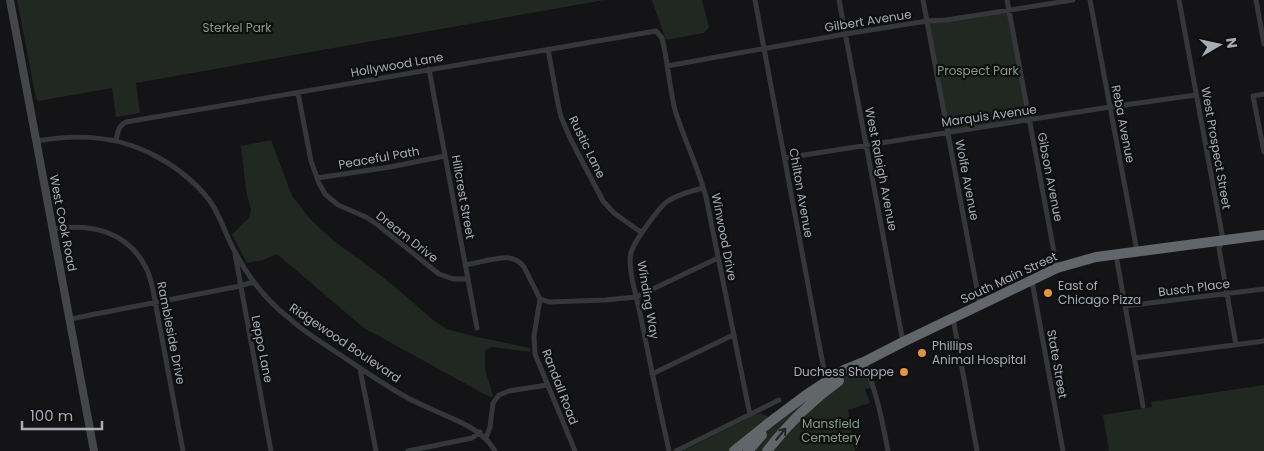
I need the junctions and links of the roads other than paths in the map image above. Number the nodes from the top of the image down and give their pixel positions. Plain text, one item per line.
1 (10, 0) edge
2 (755, 0) edge
3 (839, 0) edge
4 (923, 0) edge
5 (1006, 0) edge
6 (1073, 0) edge
7 (1090, 0) edge
8 (1179, 0) edge
9 (1256, 0) edge
10 (1008, 10) junction
11 (927, 22) junction
12 (845, 34) junction
13 (1264, 44) edge
14 (764, 48) junction
15 (548, 49) junction
16 (667, 66) junction
17 (429, 69) junction
18 (298, 93) junction
19 (1264, 94) edge
20 (1196, 95) junction
21 (1110, 107) junction
22 (1029, 120) junction
23 (948, 132) junction
24 (1263, 139) edge
25 (116, 140) junction
26 (37, 141) junction
27 (866, 145) junction
28 (1264, 152) edge
29 (445, 156) junction
30 (785, 158) junction
31 (317, 178) junction
32 (703, 188) junction
33 (53, 229) junction
34 (642, 233) junction
35 (1264, 235) edge
36 (1222, 241) junction
37 (234, 251) junction
38 (1137, 251) junction
39 (1116, 254) junction
40 (718, 258) junction
41 (465, 264) junction
42 (1057, 268) junction
43 (468, 278) junction
44 (1032, 280) junction
45 (253, 282) junction
46 (240, 286) junction
47 (1264, 289) edge
48 (1227, 294) junction
49 (636, 296) junction
50 (540, 299) junction
51 (156, 302) junction
52 (980, 305) junction
53 (1126, 306) junction
54 (70, 318) junction
55 (953, 318) junction
56 (477, 328) dead end
57 (733, 335) junction
58 (903, 342) junction
59 (1264, 342) edge
60 (1236, 345) junction
61 (1134, 358) junction
62 (864, 362) junction
63 (360, 369) junction
64 (652, 374) junction
65 (547, 385) junction
66 (827, 385) junction
67 (779, 400) dead end
68 (1143, 406) dead end
69 (788, 410) junction
70 (750, 414) junction
71 (480, 432) junction
72 (486, 438) junction
73 (94, 451) edge
74 (183, 451) edge
75 (271, 451) edge
76 (376, 451) edge
77 (408, 451) edge
78 (495, 451) edge
79 (575, 451) edge
80 (669, 451) edge
81 (676, 451) edge
82 (734, 451) edge
83 (748, 451) edge
84 (767, 451) edge
85 (888, 451) edge
86 (977, 451) edge
87 (1063, 451) edge

1 - 26 main road, West Cook Road
2 - 14 street, Chilton Avenue
3 - 12 street, West Raleigh Avenue
4 - 11 street, Wolfe Avenue
5 - 10 street, Gibson Avenue
6 - 10 street, Gilbert Avenue
7 - 21 street, Reba Avenue
8 - 20 street, West Prospect Street
9 - 13 street
10 - 11 street, Gilbert Avenue
10 - 22 street, Gibson Avenue
11 - 12 street, Gilbert Avenue
11 - 23 street, Wolfe Avenue
12 - 14 street, Gilbert Avenue
12 - 27 street, West Raleigh Avenue
14 - 16 street, Gilbert Avenue
14 - 30 street, Chilton Avenue
15 - 16 street, Hollywood Lane
15 - 17 street, Hollywood Lane
15 - 34 street, Rustic Lane
16 - 32 street, Winwood Drive
17 - 18 street, Hollywood Lane
17 - 29 street, Hillcrest Street
18 - 25 street, Hollywood Lane
18 - 31 street, Dream Drive
19 - 24 street
20 - 21 street, Marquis Avenue
20 - 36 street, West Prospect Street
21 - 22 street, Marquis Avenue
21 - 38 street, Reba Avenue
22 - 23 street, Marquis Avenue
22 - 42 street, Gibson Avenue
23 - 27 street, Marquis Avenue
23 - 52 street, Wolfe Avenue
24 - 28 street
25 - 26 street, Ridgewood Boulevard
25 - 37 street, Ridgewood Boulevard
26 - 33 main road, West Cook Road
27 - 30 street, Marquis Avenue
27 - 58 street, West Raleigh Avenue
29 - 31 street, Peaceful Path
29 - 41 street, Hillcrest Street
30 - 66 street, Chilton Avenue
31 - 43 street, Dream Drive
32 - 34 street, Winding Way
32 - 40 street, Winwood Drive
33 - 51 street, Rambleside Drive
33 - 54 main road, West Cook Road
34 - 49 street, Winding Way
35 - 36 highway, South Main Street
36 - 38 highway, South Main Street
36 - 48 street, West Prospect Street
37 - 45 street, Ridgewood Boulevard
37 - 46 street, Leppo Lane
38 - 39 highway, South Main Street
39 - 42 highway, South Main Street
39 - 53 street
40 - 49 street
40 - 57 street, Winwood Drive
41 - 43 street, Hillcrest Street
41 - 50 street
42 - 44 highway, South Main Street
43 - 56 street, Hillcrest Street
44 - 52 highway, South Main Street
44 - 87 street, State Street
45 - 46 street
45 - 63 street, Ridgewood Boulevard
46 - 51 street
46 - 75 street, Leppo Lane
47 - 48 street, Busch Place
48 - 53 street, Busch Place
48 - 60 street, West Prospect Street
49 - 50 street
49 - 64 street, Winding Way
50 - 65 street, Randall Road
51 - 54 street
51 - 74 street, Rambleside Drive
52 - 55 highway, South Main Street
53 - 61 street
54 - 73 main road, West Cook Road
55 - 58 highway, South Main Street
55 - 86 street
57 - 64 street
57 - 70 street, Winwood Drive
58 - 62 highway, South Main Street
59 - 60 street
60 - 61 street
61 - 68 street
62 - 66 highway, South Main Street
62 - 85 street
63 - 71 street, Ridgewood Boulevard
63 - 76 street
64 - 80 street, Winding Way
65 - 72 street
65 - 79 street, Randall Road
66 - 69 highway, South Main Street
84 -> 66 highway, South Main Street
67 - 70 street
69 - 82 highway
69 - 83 highway
70 - 81 street
71 - 72 street, Ridgewood Boulevard
71 - 77 street
72 - 78 street, Ridgewood Boulevard

